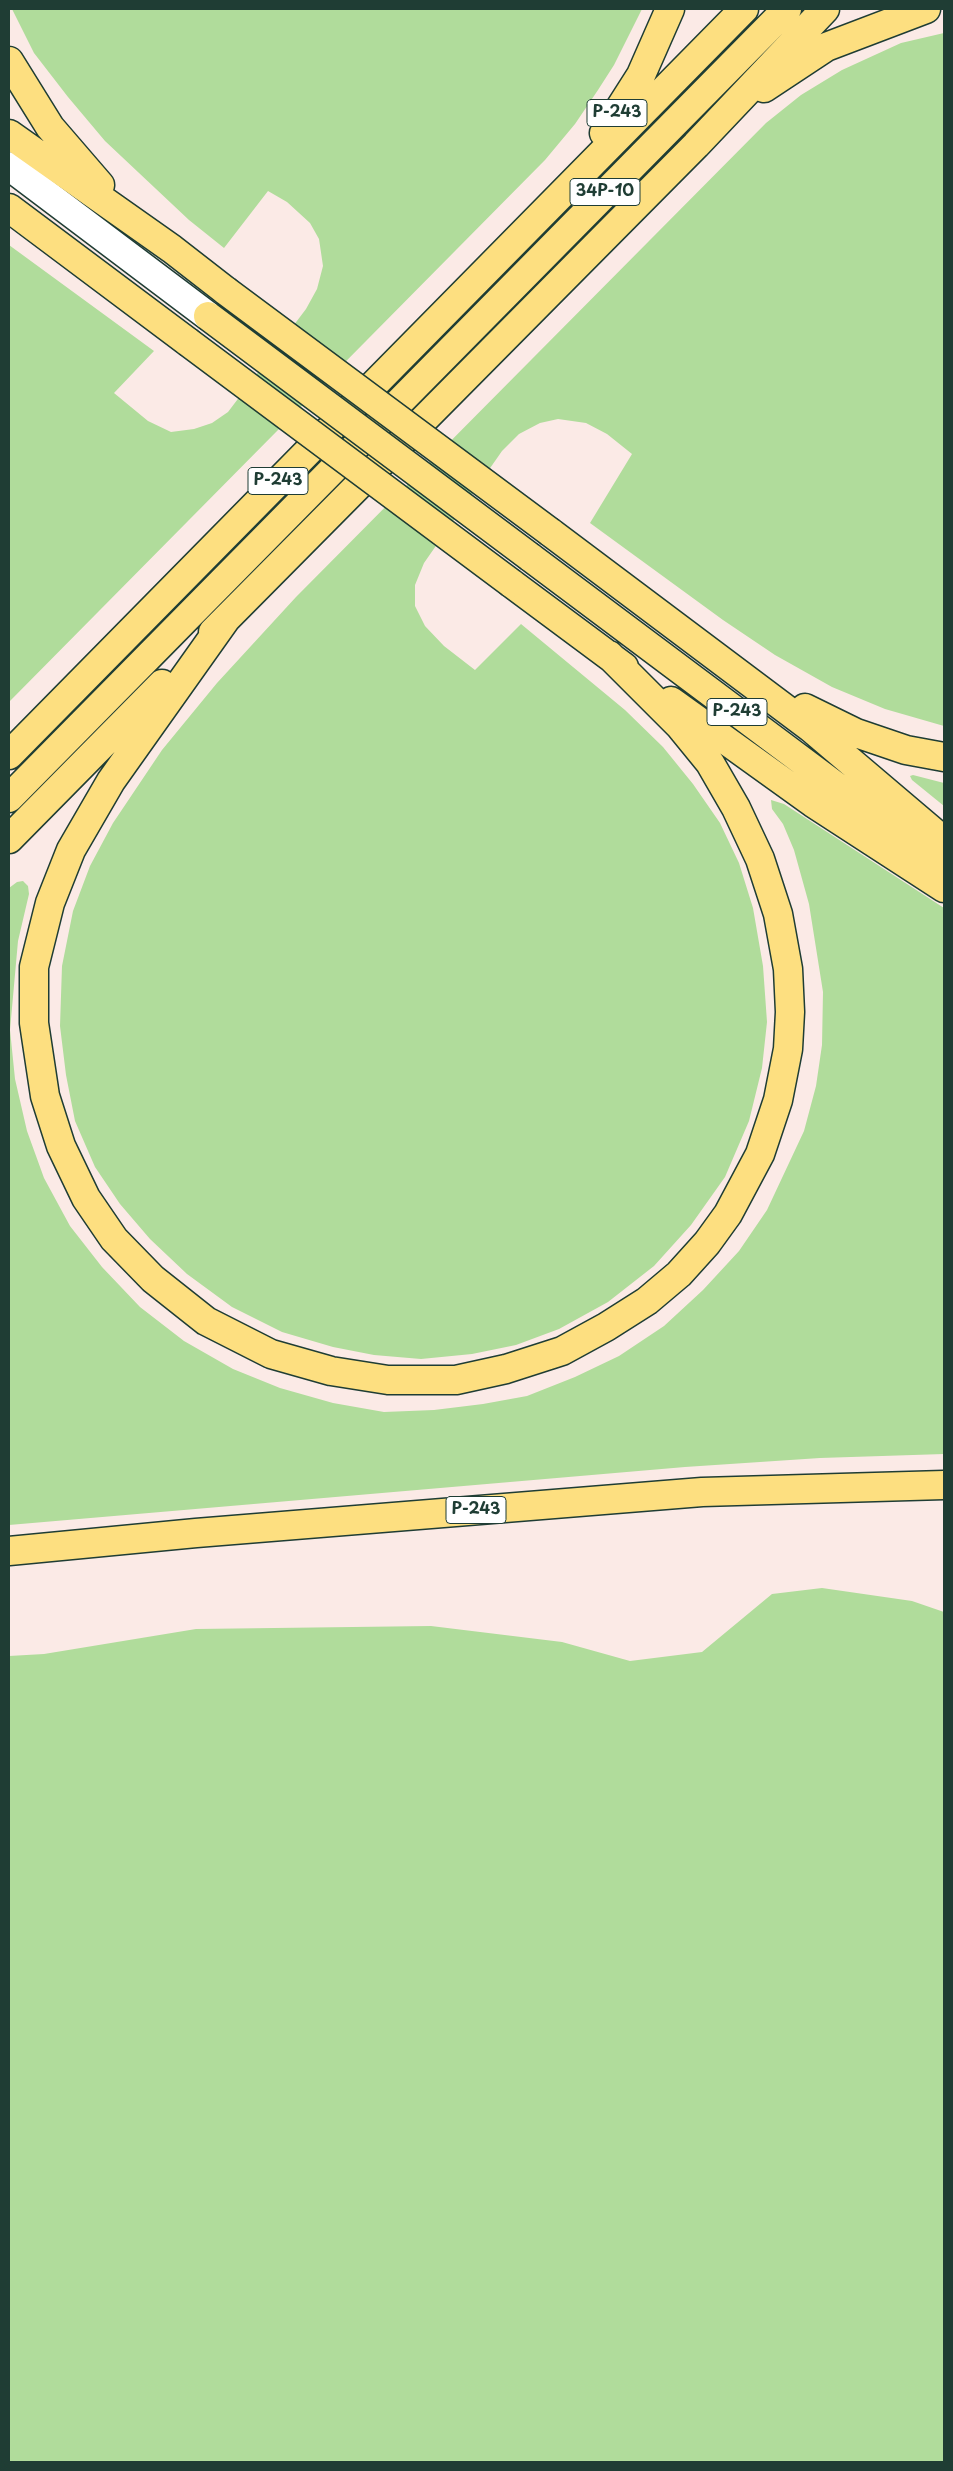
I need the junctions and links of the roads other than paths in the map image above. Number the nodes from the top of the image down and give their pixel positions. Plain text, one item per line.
1 (670, 9) edge
2 (744, 9) edge
3 (787, 9) edge
4 (825, 9) edge
5 (926, 9) edge
6 (9, 61) edge
7 (9, 134) edge
8 (696, 145) junction
9 (9, 166) edge
10 (547, 208) junction
11 (13, 212) edge
12 (172, 249) junction
13 (208, 316) joint
14 (423, 376) joint
15 (226, 620) junction
16 (708, 649) junction
17 (609, 656) junction
18 (103, 659) junction
19 (9, 737) edge
20 (9, 755) edge
21 (944, 757) edge
22 (9, 798) edge
23 (9, 838) edge
24 (944, 841) edge
25 (944, 867) edge
26 (944, 888) edge
27 (944, 1485) edge
28 (9, 1551) edge

1 - 10 highway, Р-243
2 - 10 highway
3 - 14 highway, 34Р-10
4 - 8 highway
5 - 8 highway
6 - 12 highway, Р-243
7 - 12 highway
8 - 15 highway
9 - 13 main road
10 - 18 highway, Р-243
11 - 17 highway, bridge
12 - 16 highway, Р-243, bridge
13 - 25 highway, Р-243, bridge
14 - 22 highway, Р-243
15 - 17 highway
15 - 23 highway
16 - 21 highway
16 - 24 highway, Р-243
17 - 26 highway
18 - 19 highway
18 - 20 highway, Р-243
27 - 28 highway, Р-243

